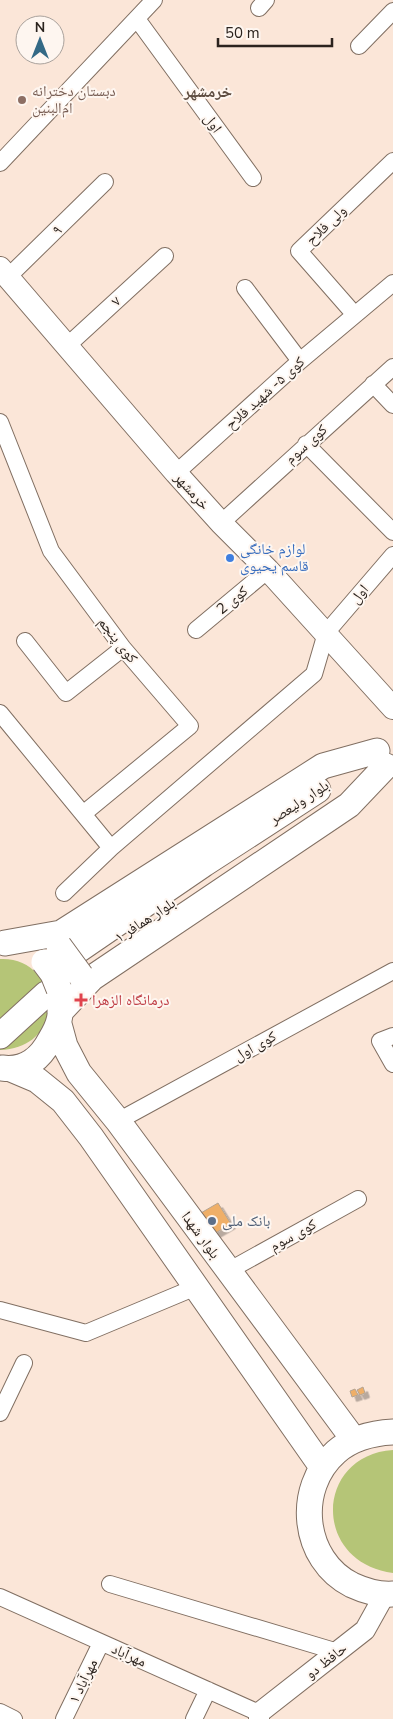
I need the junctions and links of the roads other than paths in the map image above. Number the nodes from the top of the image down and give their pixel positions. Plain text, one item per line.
1 (154, 0) edge
2 (393, 11) edge
3 (137, 19) junction
4 (359, 46) dead end
5 (393, 161) edge
6 (0, 163) edge
7 (253, 178) dead end
8 (105, 182) dead end
9 (165, 256) dead end
10 (3, 276) edge
11 (393, 283) edge
12 (245, 288) dead end
13 (355, 315) junction
14 (67, 346) junction
15 (300, 361) junction
16 (393, 367) edge
17 (373, 384) junction
18 (393, 405) edge
19 (0, 422) edge
20 (306, 444) junction
21 (176, 473) junction
22 (221, 523) junction
23 (393, 532) edge
24 (393, 555) edge
25 (268, 570) junction
26 (196, 630) dead end
27 (326, 633) junction
28 (25, 641) dead end
29 (123, 648) junction
30 (393, 708) edge
31 (0, 713) edge
32 (387, 755) edge
33 (83, 814) junction
34 (110, 848) junction
35 (209, 870) joint
36 (64, 894) dead end
37 (3, 943) edge
38 (393, 971) edge
39 (62, 976) junction
40 (0, 1016) edge
41 (0, 1036) edge
42 (393, 1036) edge
43 (393, 1064) edge
44 (5, 1068) edge
45 (118, 1121) junction
46 (358, 1199) dead end
47 (228, 1271) junction
48 (196, 1287) junction
49 (0, 1310) edge
50 (24, 1363) dead end
51 (0, 1413) edge
52 (393, 1432) edge
53 (354, 1440) junction
54 (322, 1467) junction
55 (110, 1584) dead end
56 (389, 1594) edge
57 (0, 1597) edge
58 (101, 1643) junction
59 (338, 1652) junction
60 (208, 1690) junction
61 (0, 1712) edge
62 (259, 1716) edge
63 (14, 1719) edge
64 (64, 1719) edge
65 (194, 1719) edge

1 - 3 street
2 - 4 street
3 - 6 street
3 - 7 street, اول
5 - 13 street, ولی فلاح
8 - 10 street, ۹
9 - 14 street, ۷
10 - 14 main road, خرمشهر
11 - 13 street, کوی ۵- شهید فلاح
12 - 15 street
13 - 15 street, کوی ۵- شهید فلاح
14 - 21 main road, خرمشهر
15 - 21 street, کوی ۵- شهید فلاح
16 - 17 street, کوی سوم
17 - 18 street
17 - 20 street, کوی سوم
19 - 29 street, کوی پنجم
20 - 22 street, کوی سوم
20 - 23 street
21 - 22 main road, خرمشهر
22 - 25 main road, خرمشهر
24 - 27 street, اول
25 - 26 street, کوی 2
25 - 27 main road, خرمشهر
27 - 30 main road, خرمشهر
27 - 34 street
28 - 29 street
29 - 33 street, کوی پنجم
31 - 33 street
32 - 35 main road, بلوار ولیعصر
32 - 39 main road
32 - 39 main road
33 - 34 street
34 - 36 street
35 - 39 main road, بلوار همافر ۱
37 - 39 main road
37 - 39 main road
38 - 45 street, کوی اول
39 - 40 main road, بلوار همافر ۱
39 - 41 main road, بلوار همافر ۱
39 - 44 main road
39 - 45 main road, بلوار شهدا
42 - 43 street
44 - 48 main road
45 - 47 main road, بلوار شهدا
46 - 47 street, کوی سوم
47 - 53 main road, بلوار شهدا
48 - 49 street
48 - 54 main road
50 - 51 street
52 - 53 main road
53 - 54 main road
54 - 56 main road
55 - 59 street
56 - 59 street, حافظ دو
57 - 58 street, مهرآباد
58 - 60 street, مهرآباد
58 - 64 street, مهرآباد ۱
59 - 62 street, حافظ دو
60 - 62 street, مهرآباد
60 - 65 street
61 - 63 street

